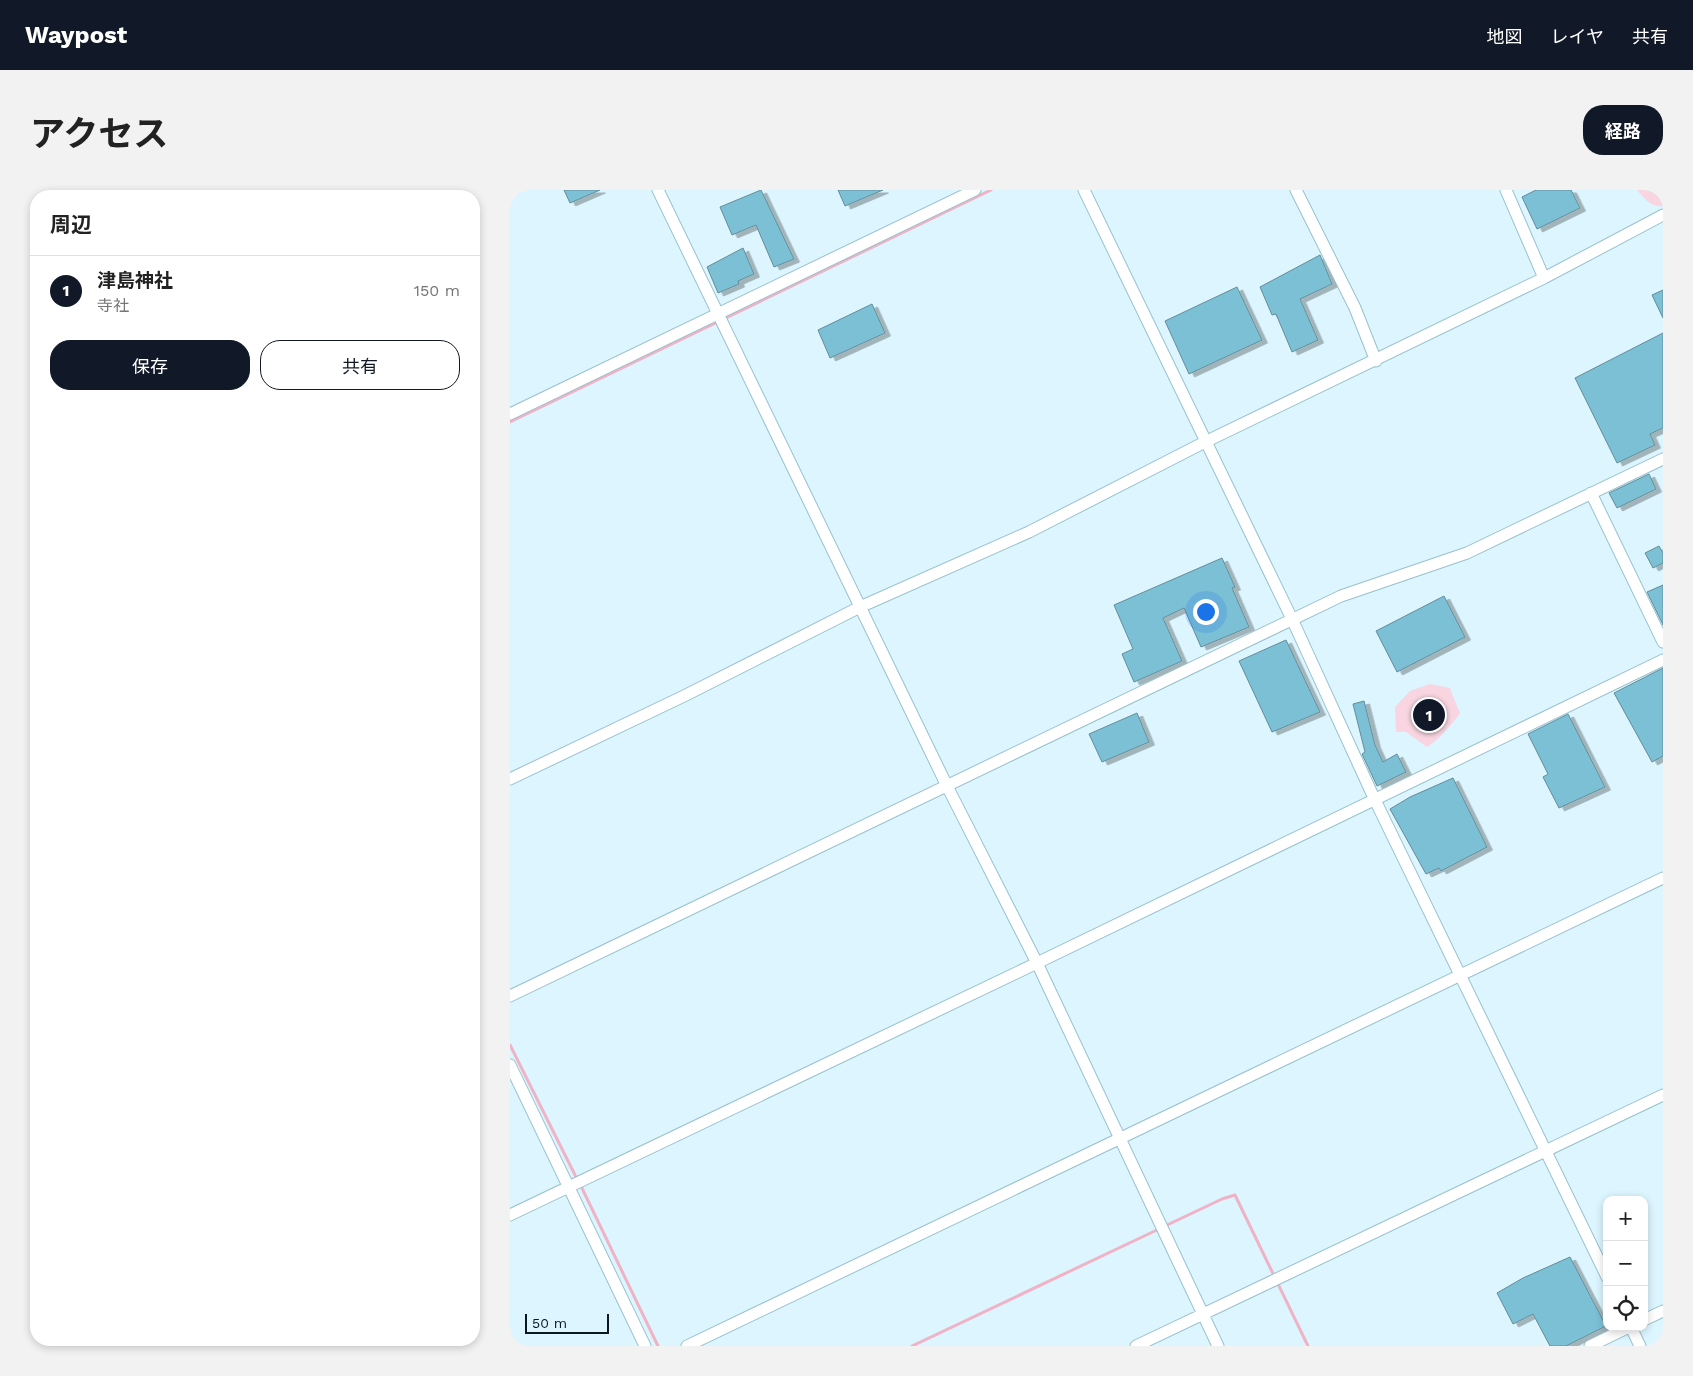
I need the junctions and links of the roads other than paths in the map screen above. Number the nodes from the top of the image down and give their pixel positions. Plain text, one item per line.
1 (658, 190) edge
2 (975, 190) edge
3 (1084, 190) edge
4 (1296, 190) edge
5 (1506, 190) edge
6 (1663, 215) edge
7 (1544, 278) junction
8 (719, 312) junction
9 (1376, 361) junction
10 (510, 414) edge
11 (1206, 442) junction
12 (1663, 459) edge
13 (1591, 493) junction
14 (860, 607) junction
15 (1292, 620) junction
16 (1663, 642) edge
17 (1663, 660) edge
18 (510, 779) edge
19 (947, 786) junction
20 (1374, 798) junction
21 (1663, 878) edge
22 (1038, 963) junction
23 (1460, 975) junction
24 (510, 996) edge
25 (510, 1065) edge
26 (1663, 1094) edge
27 (1120, 1139) junction
28 (1546, 1151) junction
29 (569, 1186) junction
30 (510, 1214) edge
31 (1603, 1269) edge
32 (1663, 1311) edge
33 (1202, 1314) junction
34 (1648, 1318) edge
35 (1622, 1331) edge
36 (1632, 1331) edge
37 (645, 1346) edge
38 (687, 1346) edge
39 (1136, 1346) edge
40 (1218, 1346) edge
41 (1590, 1346) edge
42 (1640, 1346) edge

1 - 8 street
2 - 8 street
3 - 11 street
4 - 9 street
5 - 7 street
6 - 7 street
7 - 9 street
8 - 10 street
8 - 14 street
9 - 11 street
11 - 14 street
11 - 15 street
12 - 13 street
13 - 15 street
13 - 16 street
14 - 18 street
14 - 19 street
15 - 19 street
15 - 20 street
17 - 20 street
19 - 22 street
19 - 24 street
20 - 22 street
20 - 23 street
21 - 23 street
22 - 27 street
22 - 29 street
23 - 27 street
23 - 28 street
25 - 29 street
26 - 28 street
27 - 33 street
27 - 38 street
28 - 31 street
28 - 33 street
29 - 30 street
29 - 37 street
32 - 34 street
33 - 39 street
33 - 40 street
35 - 41 street
36 - 42 street

